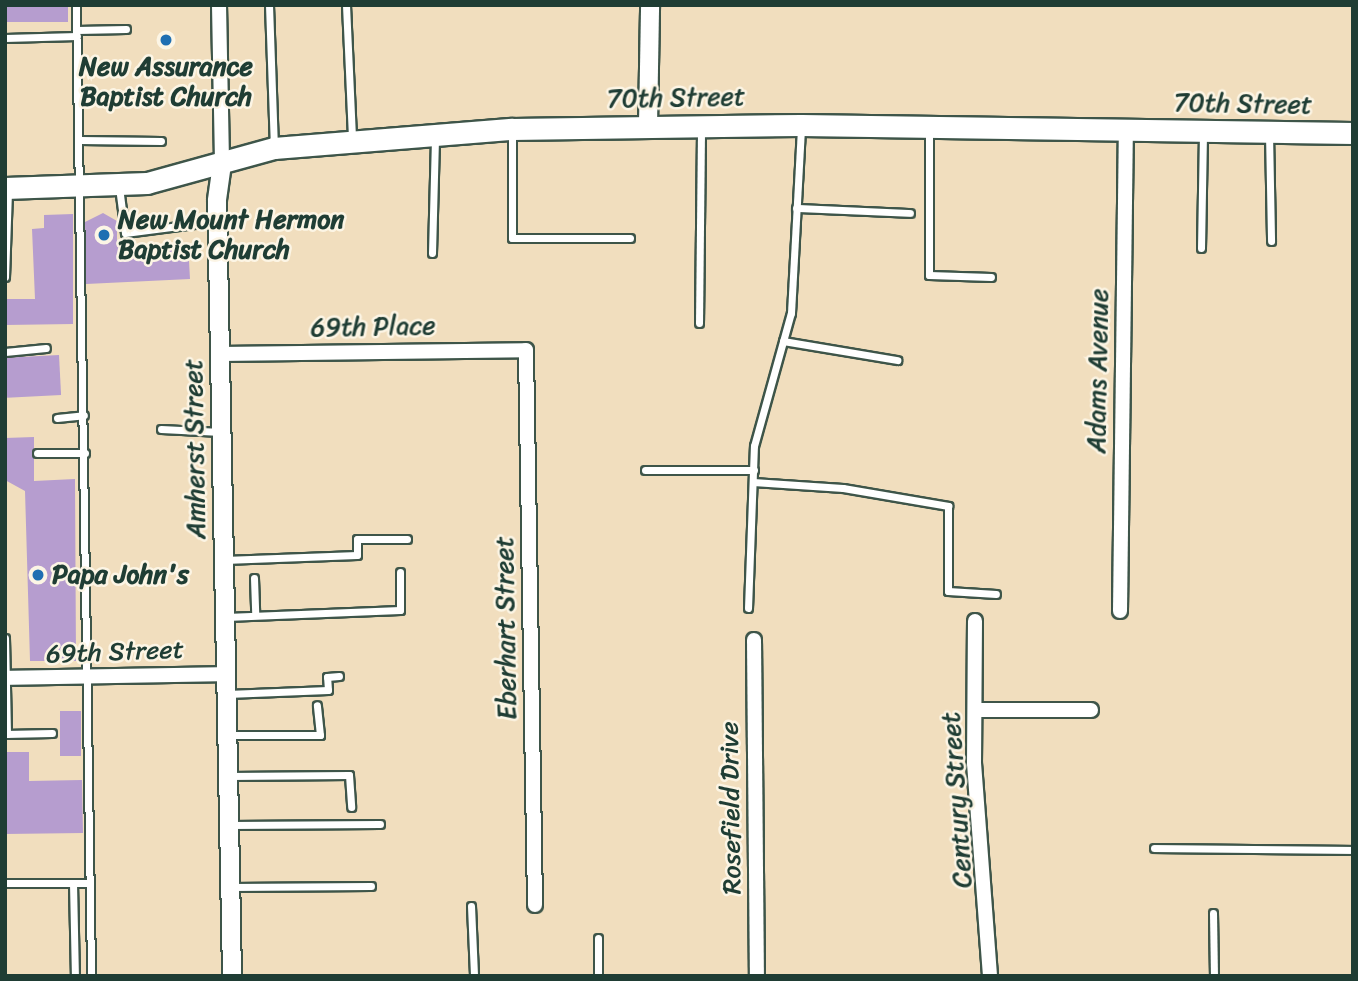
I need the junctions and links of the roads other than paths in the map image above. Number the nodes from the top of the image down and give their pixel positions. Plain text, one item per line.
1 (76, 5) edge
2 (219, 5) edge
3 (269, 5) edge
4 (346, 5) edge
5 (650, 5) edge
6 (126, 29) dead end
7 (77, 33) junction
8 (5, 38) edge
9 (648, 125) junction
10 (701, 125) junction
11 (801, 125) junction
12 (929, 128) junction
13 (512, 129) junction
14 (1126, 131) junction
15 (1203, 132) junction
16 (1269, 132) junction
17 (436, 133) junction
18 (1353, 133) edge
19 (352, 139) junction
20 (80, 140) junction
21 (161, 141) dead end
22 (274, 148) junction
23 (222, 164) junction
24 (119, 185) junction
25 (81, 187) junction
26 (6, 188) edge
27 (796, 208) junction
28 (909, 213) dead end
29 (218, 221) junction
30 (630, 237) dead end
31 (1270, 241) dead end
32 (1201, 248) dead end
33 (432, 253) dead end
34 (991, 277) dead end
35 (5, 278) edge
36 (699, 323) dead end
37 (783, 341) junction
38 (46, 348) dead end
39 (526, 350) joint
40 (5, 352) edge
41 (220, 354) junction
42 (897, 360) dead end
43 (84, 415) junction
44 (57, 418) dead end
45 (161, 429) dead end
46 (222, 432) junction
47 (37, 453) dead end
48 (85, 453) junction
49 (645, 470) dead end
50 (754, 470) junction
51 (753, 482) junction
52 (407, 539) dead end
53 (224, 560) junction
54 (400, 572) dead end
55 (254, 578) dead end
56 (996, 594) dead end
57 (748, 608) dead end
58 (1120, 611) dead end
59 (255, 614) junction
60 (225, 617) junction
61 (975, 621) dead end
62 (5, 638) edge
63 (754, 640) dead end
64 (226, 674) junction
65 (339, 676) dead end
66 (6, 678) edge
67 (88, 679) junction
68 (226, 694) junction
69 (317, 705) dead end
70 (975, 710) junction
71 (1091, 710) dead end
72 (52, 733) dead end
73 (6, 734) edge
74 (227, 735) junction
75 (228, 776) junction
76 (351, 807) dead end
77 (380, 824) dead end
78 (229, 825) junction
79 (1154, 848) dead end
80 (1353, 850) edge
81 (5, 883) edge
82 (73, 883) junction
83 (90, 883) junction
84 (371, 886) dead end
85 (230, 887) junction
86 (535, 905) dead end
87 (471, 906) dead end
88 (1213, 913) dead end
89 (598, 939) dead end
90 (75, 976) edge
91 (91, 976) edge
92 (232, 976) edge
93 (474, 976) edge
94 (598, 976) edge
95 (757, 976) edge
96 (990, 976) edge
97 (1214, 976) edge

1 - 7 lane
2 - 23 street, Amherst Street
3 - 22 lane
4 - 19 lane
5 - 9 street
6 - 7 lane
7 - 8 lane
7 - 20 lane
9 - 10 main road, 70th Street
9 - 13 main road, 70th Street
10 - 11 main road, 70th Street
10 - 36 lane
11 - 12 main road, 70th Street
11 - 27 lane
12 - 14 main road, 70th Street
12 - 34 lane
13 - 17 main road, 70th Street
13 - 30 lane
14 - 15 main road, 70th Street
14 - 58 street, Adams Avenue
15 - 16 main road, 70th Street
15 - 32 lane
16 - 18 main road, 70th Street
16 - 31 lane
17 - 19 main road, 70th Street
17 - 33 lane
19 - 22 main road, 70th Street
20 - 21 lane
20 - 25 lane
22 - 23 main road, 70th Street
23 - 24 main road, 70th Street
23 - 29 street, Amherst Street
24 - 25 main road, 70th Street
24 - 29 lane
25 - 26 main road, 70th Street
25 - 43 lane
26 - 35 lane
27 - 28 lane
27 - 37 lane
29 - 41 street, Amherst Street
37 - 42 lane
37 - 50 lane
38 - 40 lane
39 - 41 street, 69th Place
39 - 86 street, Eberhart Street
41 - 46 street, Amherst Street
43 - 44 lane
43 - 48 lane
45 - 46 lane
46 - 53 street, Amherst Street
47 - 48 lane
48 - 67 lane
49 - 50 lane
50 - 51 lane
51 - 56 lane
51 - 57 lane
52 - 53 lane
53 - 60 street, Amherst Street
54 - 59 lane
55 - 59 lane
59 - 60 lane
60 - 64 street, Amherst Street
61 - 70 street, Century Street
62 - 66 lane
63 - 95 street, Rosefield Drive
64 - 67 street, 69th Street
64 - 68 street, Amherst Street
65 - 68 lane
66 - 67 street, 69th Street
66 - 73 lane
67 - 83 lane
68 - 74 street, Amherst Street
69 - 74 lane
70 - 71 street
70 - 96 street, Century Street
72 - 73 lane
74 - 75 street, Amherst Street
75 - 76 lane
75 - 78 street, Amherst Street
77 - 78 lane
78 - 85 street, Amherst Street
79 - 80 lane
81 - 82 lane
82 - 83 lane
82 - 90 lane
83 - 91 lane
84 - 85 lane
85 - 92 street, Amherst Street
87 - 93 lane
88 - 97 lane
89 - 94 lane

